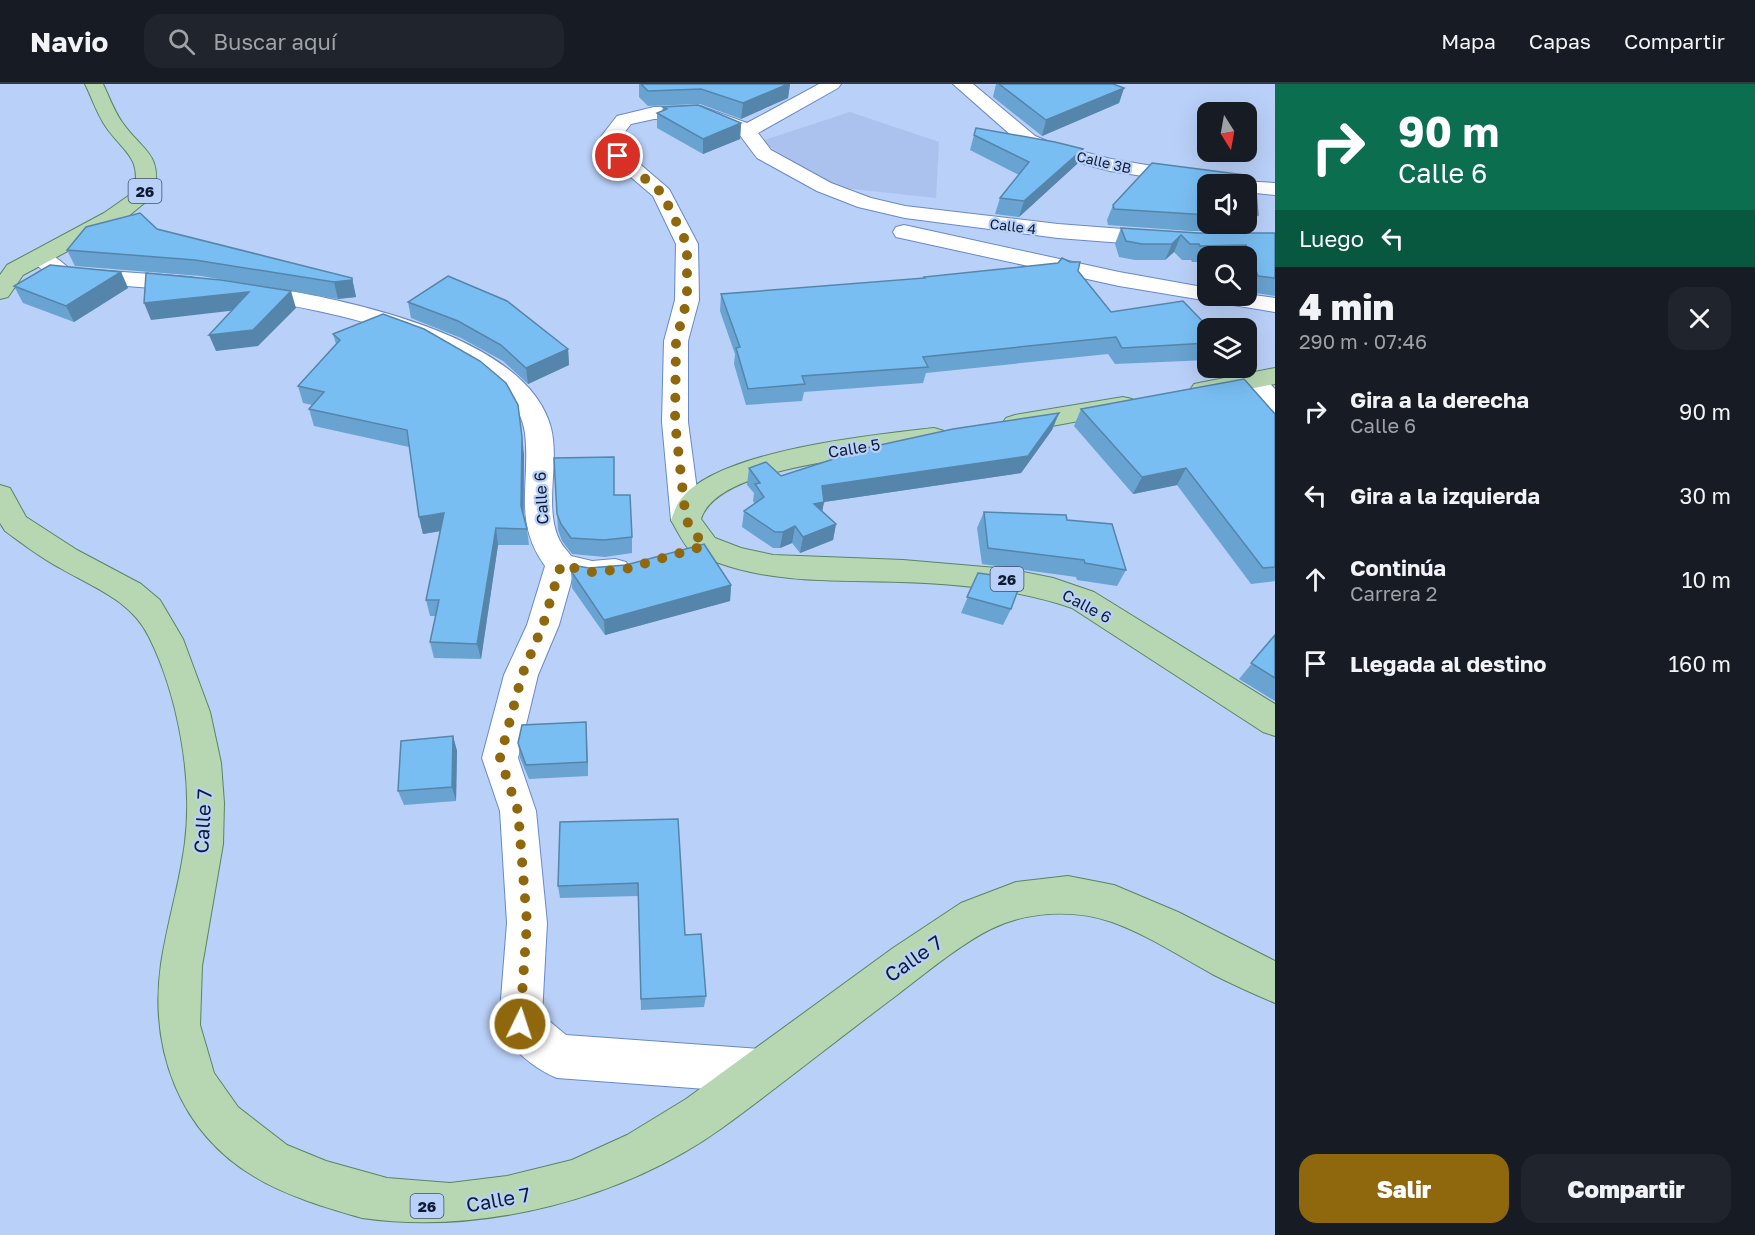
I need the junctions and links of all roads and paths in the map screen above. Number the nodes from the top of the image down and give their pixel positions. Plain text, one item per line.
1 (94, 84) edge
2 (832, 84) edge
3 (962, 84) edge
4 (754, 142) junction
5 (1197, 178) edge
6 (1257, 187) edge
7 (1275, 189) edge
8 (1178, 240) edge
9 (37, 260) junction
10 (0, 292) edge
11 (1197, 293) edge
12 (1257, 302) edge
13 (1275, 305) edge
14 (1263, 378) edge
15 (1183, 394) edge
16 (1148, 400) edge
17 (1275, 405) edge
18 (987, 429) edge
19 (954, 434) edge
20 (0, 495) edge
21 (688, 513) junction
22 (561, 565) junction
23 (637, 566) edge
24 (1275, 722) edge
25 (1275, 982) edge
26 (760, 1071) junction

1 - 9 main road, 26
2 - 4 street
3 - 5 street, Calle 3B
4 - 8 street, Calle 4
4 - 11 street, Calle 4
4 - 21 street
6 - 7 street
9 - 10 main road, 26
9 - 22 street, Calle 6
12 - 13 street, Calle 4
14 - 15 main road
14 - 17 street
16 - 18 main road
19 - 21 main road, Calle 5
20 - 26 main road, Calle 7 / 26
21 - 24 main road, Calle 6 / 26
22 - 23 street
22 - 26 street
25 - 26 main road, Calle 7 / 26

